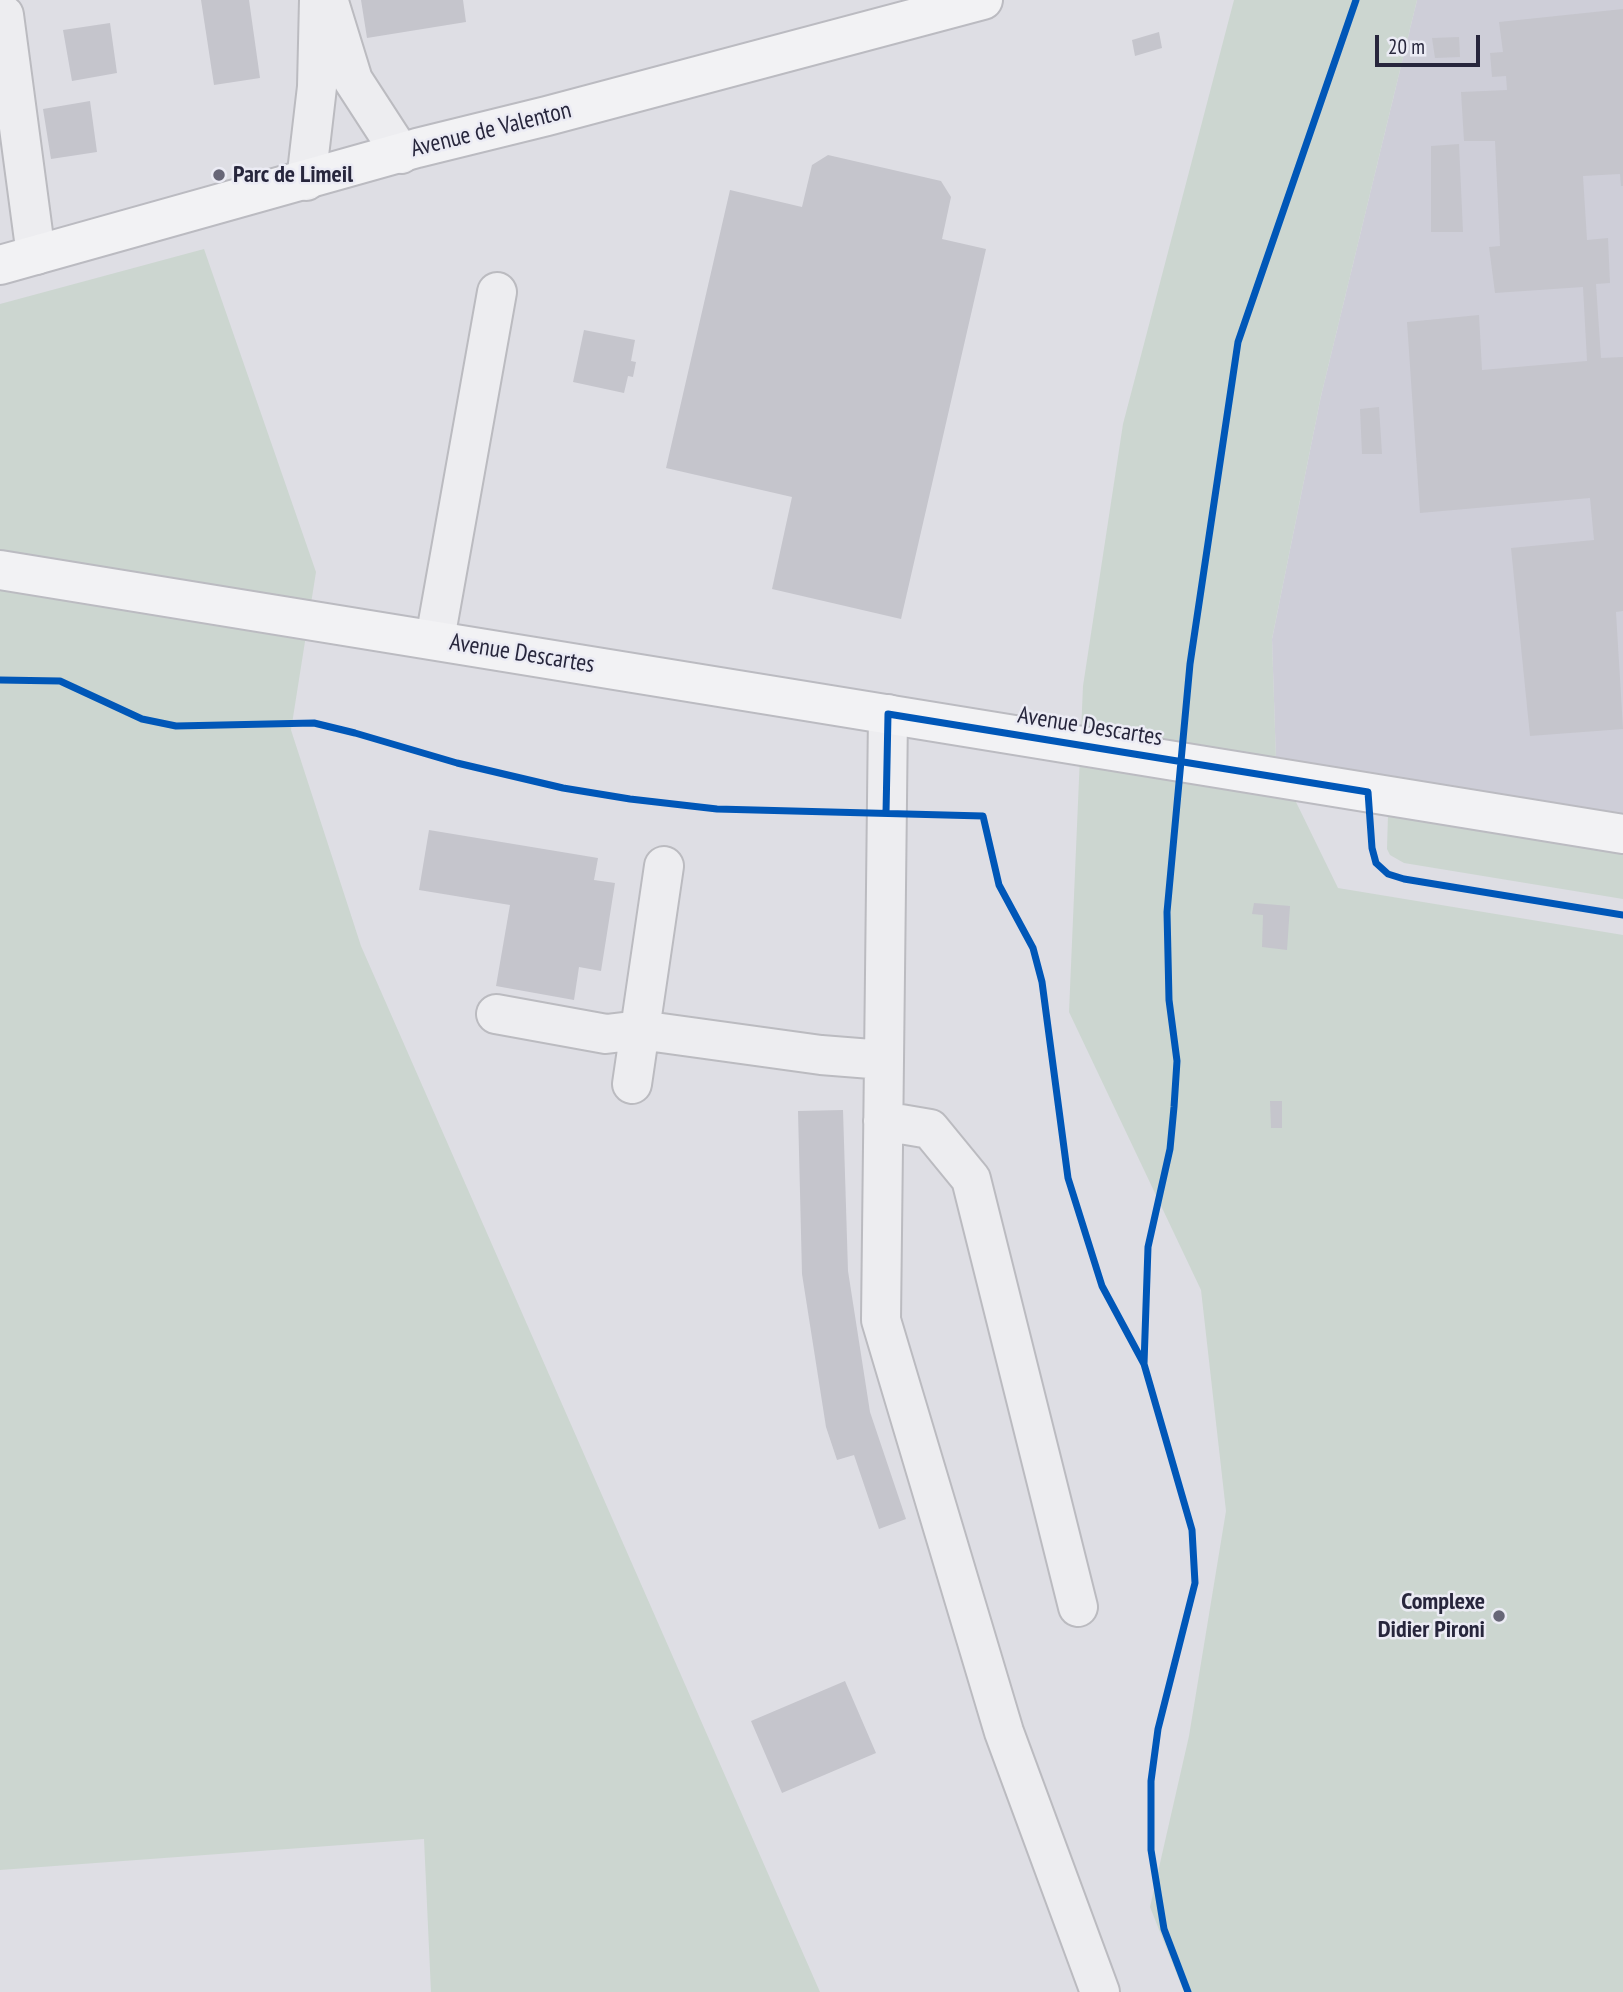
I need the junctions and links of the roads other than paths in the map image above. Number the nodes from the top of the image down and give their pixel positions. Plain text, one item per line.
1 (319, 0) edge
2 (329, 0) edge
3 (983, 0) edge
4 (4, 16) dead end
5 (401, 154) junction
6 (306, 181) junction
7 (36, 255) junction
8 (0, 265) edge
9 (497, 292) dead end
10 (0, 570) edge
11 (435, 639) junction
12 (888, 713) junction
13 (1623, 834) edge
14 (664, 866) dead end
15 (496, 1014) dead end
16 (640, 1030) junction
17 (884, 1060) junction
18 (632, 1084) dead end
19 (883, 1121) junction
20 (1078, 1607) dead end
21 (1100, 1992) edge

1 - 6 street
2 - 5 street
3 - 5 main road, Avenue de Valenton
4 - 7 street
5 - 6 main road, Avenue de Valenton
6 - 7 main road, Avenue de Valenton
7 - 8 main road, Avenue de Valenton
9 - 11 street
10 - 11 main road, Avenue Descartes
11 - 12 main road, Avenue Descartes
12 - 13 main road, Avenue Descartes
12 - 17 street
14 - 16 street
15 - 16 street
16 - 17 street
16 - 18 street
17 - 19 street
19 - 20 street
19 - 21 street

